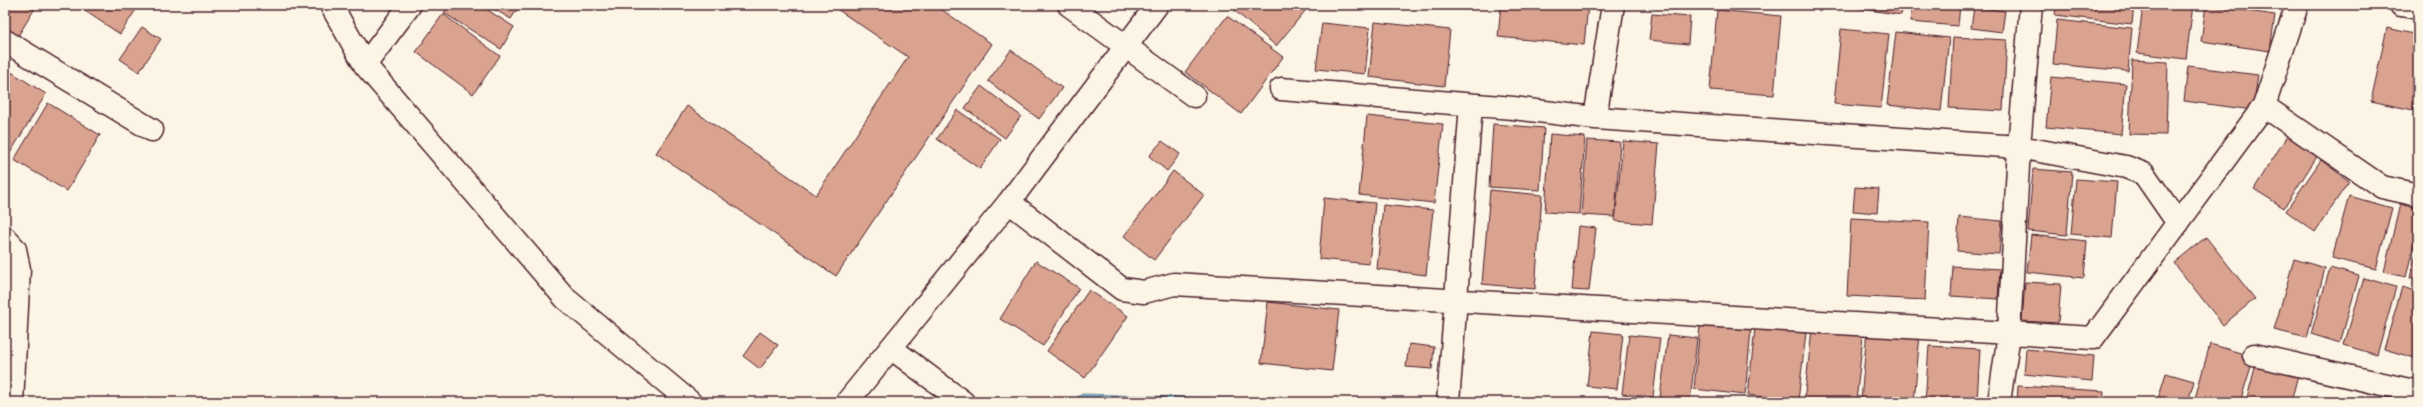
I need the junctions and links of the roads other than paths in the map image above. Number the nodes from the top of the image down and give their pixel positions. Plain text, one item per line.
1 (331, 5) edge
2 (410, 5) edge
3 (1069, 5) edge
4 (1157, 5) edge
5 (1613, 5) edge
6 (2031, 5) edge
7 (2297, 5) edge
8 (2401, 5) edge
9 (2418, 8) edge
10 (5, 41) edge
11 (1125, 47) junction
12 (365, 65) junction
13 (1281, 89) dead end
14 (1194, 96) dead end
15 (1471, 105) junction
16 (2264, 106) junction
17 (1595, 118) junction
18 (152, 130) dead end
19 (2019, 147) junction
20 (2418, 195) edge
21 (1009, 202) junction
22 (2178, 223) junction
23 (5, 238) edge
24 (1456, 299) junction
25 (2009, 334) junction
26 (891, 348) junction
27 (2254, 356) dead end
28 (2418, 392) edge
29 (12, 402) edge
30 (690, 402) edge
31 (847, 402) edge
32 (963, 402) edge
33 (1448, 402) edge
34 (1999, 402) edge

1 - 12 street
2 - 12 street
3 - 11 street
4 - 11 street
5 - 17 street
6 - 19 street
7 - 16 street
8 - 9 street
10 - 18 street
11 - 14 street
11 - 21 street
12 - 30 street
13 - 15 street
15 - 17 street
15 - 24 street
16 - 20 street
16 - 22 street
17 - 19 street
19 - 22 street
19 - 25 street
21 - 24 street
21 - 26 street
22 - 25 street
23 - 29 street
24 - 25 street
24 - 33 street
25 - 34 street
26 - 31 street
26 - 32 street
27 - 28 street

